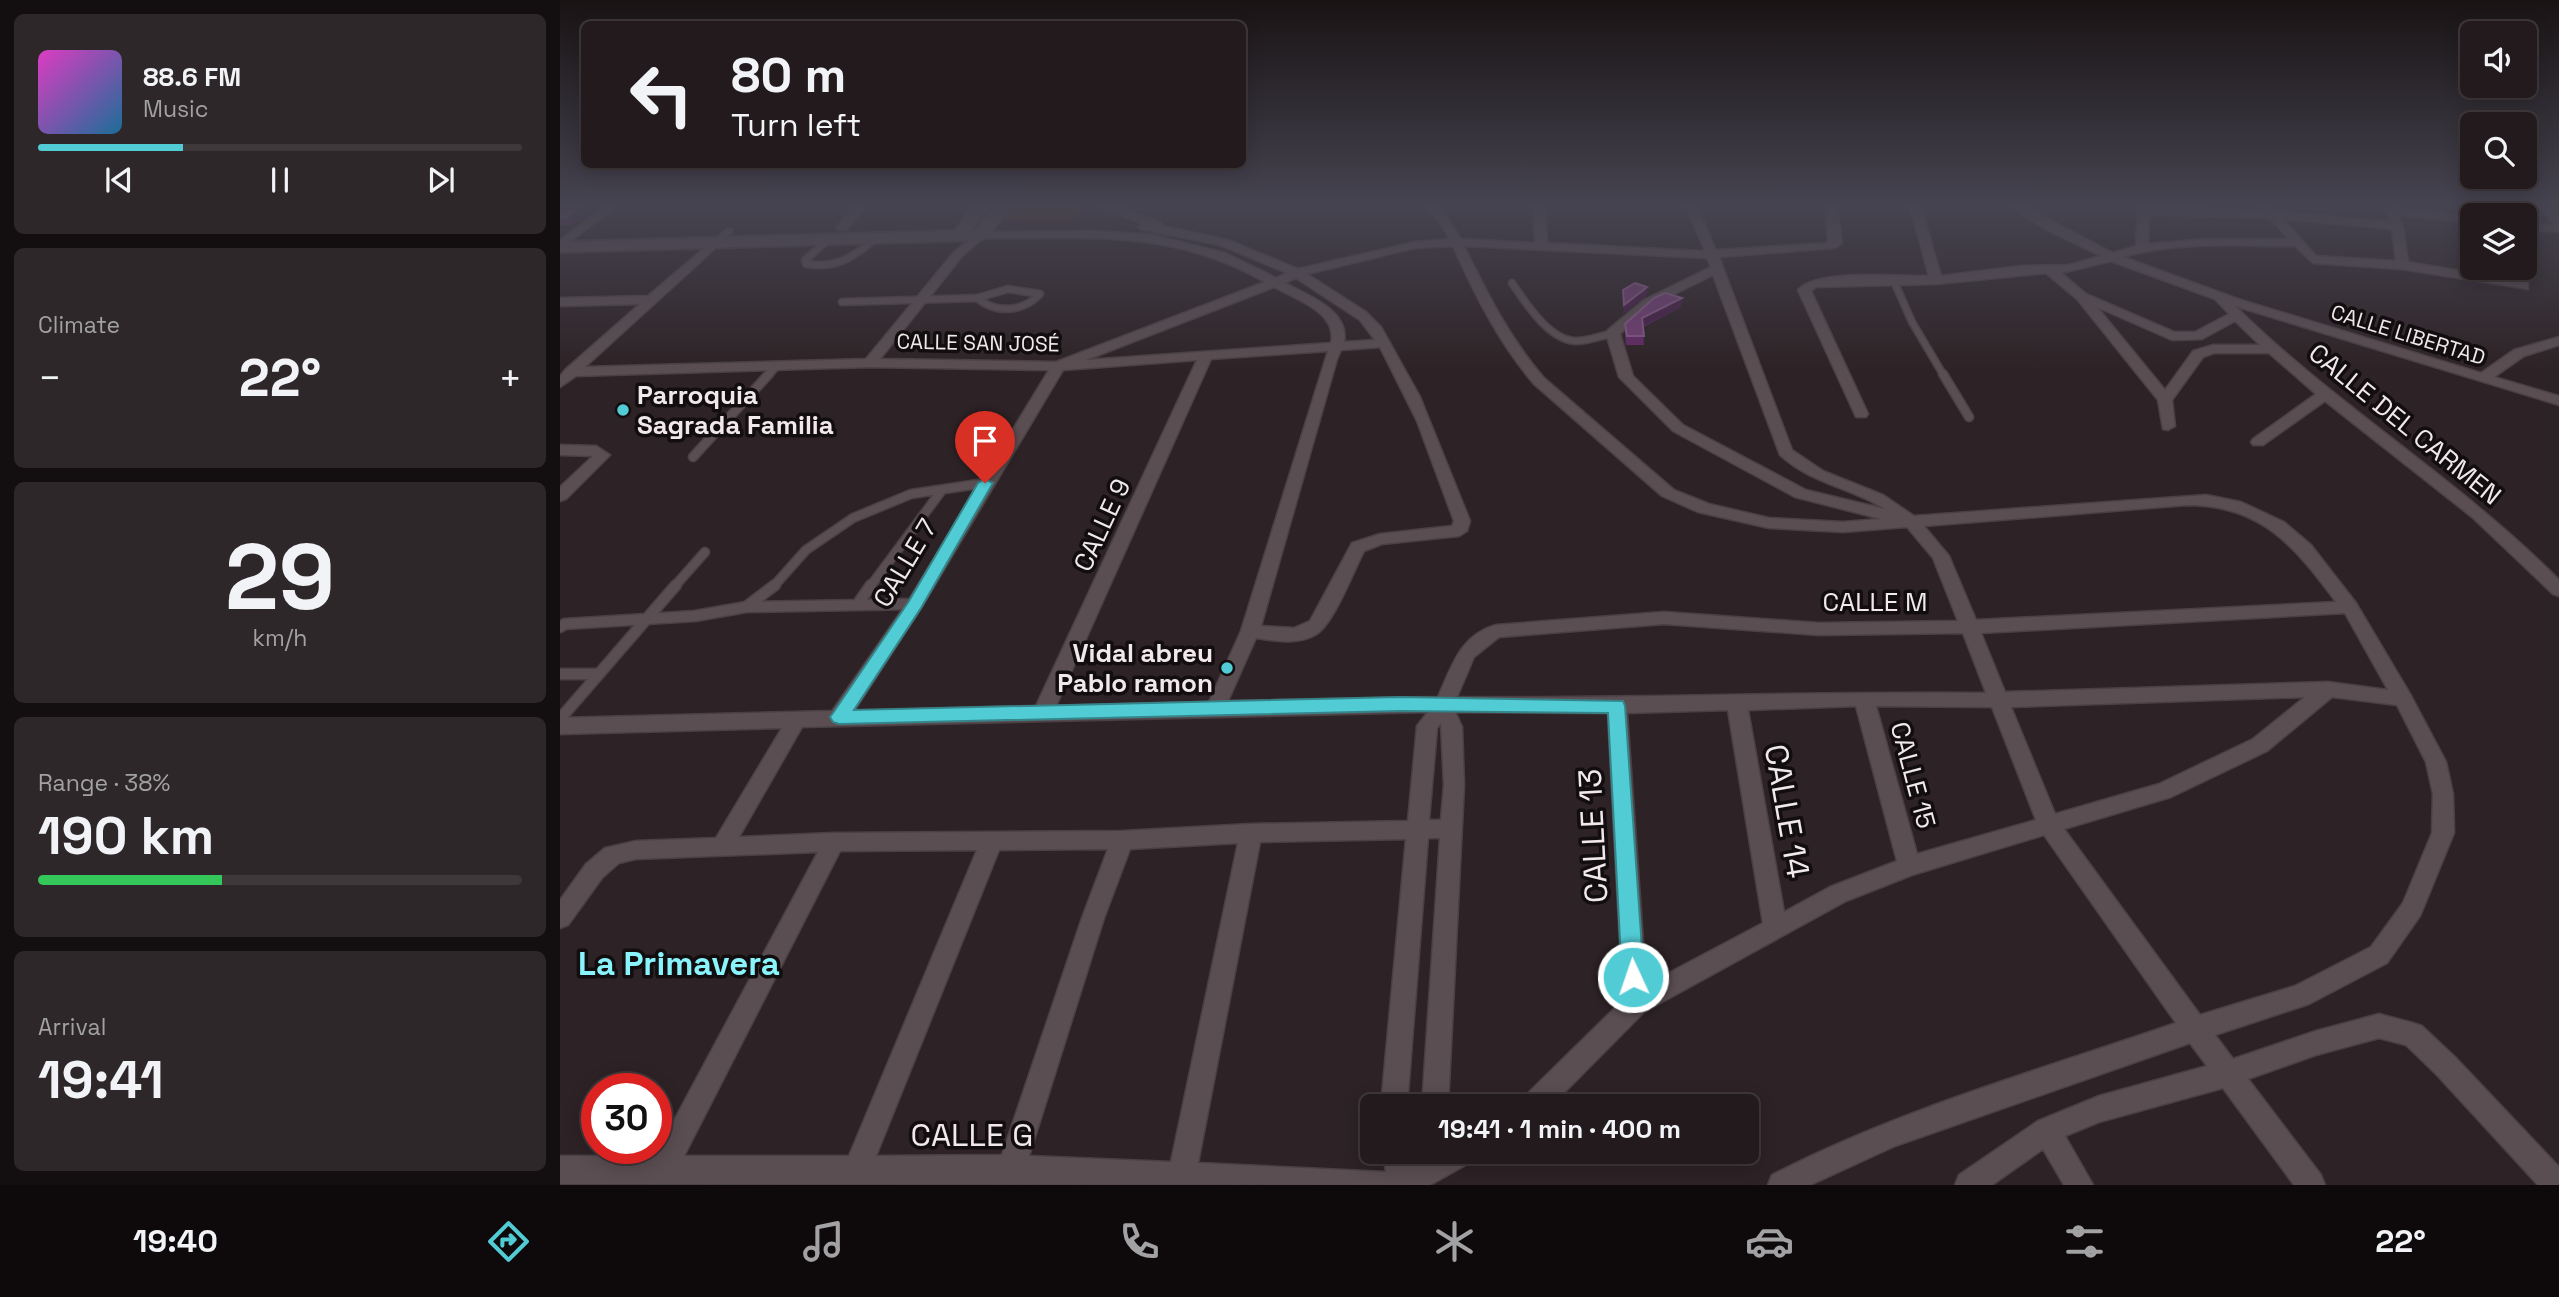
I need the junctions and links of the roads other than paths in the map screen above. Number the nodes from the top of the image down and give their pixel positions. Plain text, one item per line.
1 (694, 262) edge
2 (806, 262) edge
3 (847, 262) edge
4 (952, 262) edge
5 (1237, 262) edge
6 (1273, 262) edge
7 (1331, 262) edge
8 (1466, 262) edge
9 (1715, 262) joint
10 (1931, 262) edge
11 (2090, 262) edge
12 (2123, 262) edge
13 (2362, 262) edge
14 (2402, 265) joint
15 (2050, 270) junction
16 (1295, 274) junction
17 (1893, 279) junction
18 (1936, 280) junction
19 (1273, 282) junction
20 (1511, 283) dead end
21 (2524, 286) dead end
22 (2081, 296) junction
23 (977, 298) junction
24 (2220, 298) junction
25 (923, 299) junction
26 (652, 300) junction
27 (560, 302) edge
28 (842, 302) dead end
29 (2236, 316) junction
30 (1613, 333) junction
31 (2559, 341) edge
32 (1383, 343) junction
33 (1337, 347) junction
34 (2272, 349) junction
35 (1206, 356) junction
36 (870, 363) junction
37 (778, 366) junction
38 (1058, 366) junction
39 (571, 372) junction
40 (2483, 378) junction
41 (560, 383) edge
42 (2325, 394) junction
43 (2165, 400) junction
44 (2559, 401) edge
45 (1861, 414) dead end
46 (1969, 418) dead end
47 (2168, 426) dead end
48 (2258, 442) dead end
49 (560, 450) edge
50 (693, 457) dead end
51 (985, 483) junction
52 (942, 490) junction
53 (560, 496) edge
54 (1913, 521) junction
55 (705, 552) dead end
56 (2557, 584) edge
57 (915, 604) junction
58 (857, 605) junction
59 (746, 607) junction
60 (2350, 607) junction
61 (648, 617) junction
62 (560, 627) edge
63 (1971, 627) junction
64 (1250, 631) junction
65 (560, 674) edge
66 (599, 674) junction
67 (2328, 689) junction
68 (1864, 699) junction
69 (1997, 699) junction
70 (2403, 699) junction
71 (1737, 703) junction
72 (1443, 706) junction
73 (1617, 706) junction
74 (1215, 709) junction
75 (1042, 714) junction
76 (839, 717) junction
77 (560, 719) edge
78 (797, 719) junction
79 (560, 726) edge
80 (2049, 825) junction
81 (1452, 829) junction
82 (1419, 830) junction
83 (1251, 833) junction
84 (1122, 840) junction
85 (992, 841) junction
86 (834, 842) junction
87 (722, 847) junction
88 (1909, 866) junction
89 (560, 918) edge
90 (1775, 929) junction
91 (1635, 1004) junction
92 (2195, 1029) junction
93 (2230, 1073) junction
94 (1395, 1094) edge
95 (1435, 1094) edge
96 (1545, 1094) edge
97 (2047, 1130) junction
98 (1399, 1164) edge
99 (1414, 1164) edge
100 (1440, 1164) edge
101 (1011, 1169) junction
102 (560, 1170) edge
103 (857, 1170) junction
104 (1182, 1176) junction
105 (659, 1178) edge
106 (1384, 1185) edge
107 (1403, 1185) edge
108 (1782, 1185) edge
109 (1969, 1185) edge
110 (2079, 1185) edge
111 (2311, 1185) edge
112 (2557, 1185) edge

1 - 26 street
2 - 3 lane
4 - 25 street
5 - 19 street
6 - 16 street
7 - 16 street
8 - 54 street
9 - 30 street
9 - 54 street
10 - 18 street
11 - 15 street
12 - 24 street, CALLE LIBERTAD
13 - 14 street
14 - 21 street
15 - 18 street
15 - 22 street
16 - 19 street
16 - 32 street
17 - 18 street
17 - 45 street
17 - 46 lane
19 - 33 street
19 - 38 street
20 - 30 lane
22 - 29 street
22 - 43 street
23 - 23 lane
23 - 25 lane
24 - 29 street, CALLE DEL CARMEN
24 - 40 street, CALLE LIBERTAD
25 - 28 lane
25 - 36 street
26 - 27 street
26 - 39 street
29 - 34 street, CALLE DEL CARMEN
30 - 54 street
31 - 40 street
32 - 33 street, CALLE SAN JOSÉ
32 - 64 street
33 - 35 street, CALLE SAN JOSÉ
33 - 64 street
34 - 42 street, CALLE DEL CARMEN
34 - 43 street
35 - 38 street, CALLE SAN JOSÉ
35 - 75 street, CALLE 9
36 - 37 street, CALLE SAN JOSÉ
36 - 38 street, CALLE SAN JOSÉ
37 - 39 street, CALLE SAN JOSÉ
37 - 50 lane
38 - 51 street, CALLE 7
39 - 41 street
40 - 44 street, CALLE LIBERTAD
42 - 48 street
42 - 56 street, CALLE DEL CARMEN
43 - 47 street
49 - 53 street
51 - 52 lane
51 - 57 street, CALLE 7
52 - 58 lane
52 - 59 lane
54 - 60 street
54 - 63 street
55 - 61 lane
57 - 58 lane
57 - 76 street, CALLE 7
58 - 59 lane
59 - 61 lane
60 - 63 street, CALLE M
60 - 70 street
61 - 62 lane
61 - 66 lane
63 - 69 street
63 - 72 street, CALLE M
64 - 74 street
65 - 66 lane
66 - 77 lane
67 - 69 street
67 - 70 street
67 - 80 street
68 - 69 street
68 - 71 street
68 - 88 street, CALLE 15
69 - 80 street
70 - 92 street
71 - 73 street
71 - 90 street, CALLE 14
72 - 73 street
72 - 74 street
72 - 81 street
72 - 82 street, CALLE M
73 - 91 street, CALLE 13
74 - 75 street
75 - 76 street
76 - 78 street
78 - 79 street
78 - 87 street
80 - 88 street
80 - 92 street
81 - 82 street
81 - 95 street
82 - 83 street
82 - 94 street, CALLE M
83 - 84 street
83 - 104 street
84 - 85 street
84 - 101 street
85 - 86 street
85 - 103 street
86 - 87 street
86 - 105 street
87 - 89 street
88 - 90 street
90 - 91 street
91 - 96 street
92 - 93 street
92 - 108 street
93 - 97 street
93 - 111 street
93 - 112 street
97 - 109 street
97 - 110 street
98 - 107 street
99 - 107 street
100 - 107 street
101 - 103 street, CALLE G
101 - 104 street, CALLE G
102 - 105 street, CALLE G
103 - 105 street, CALLE G
104 - 106 street, CALLE G

